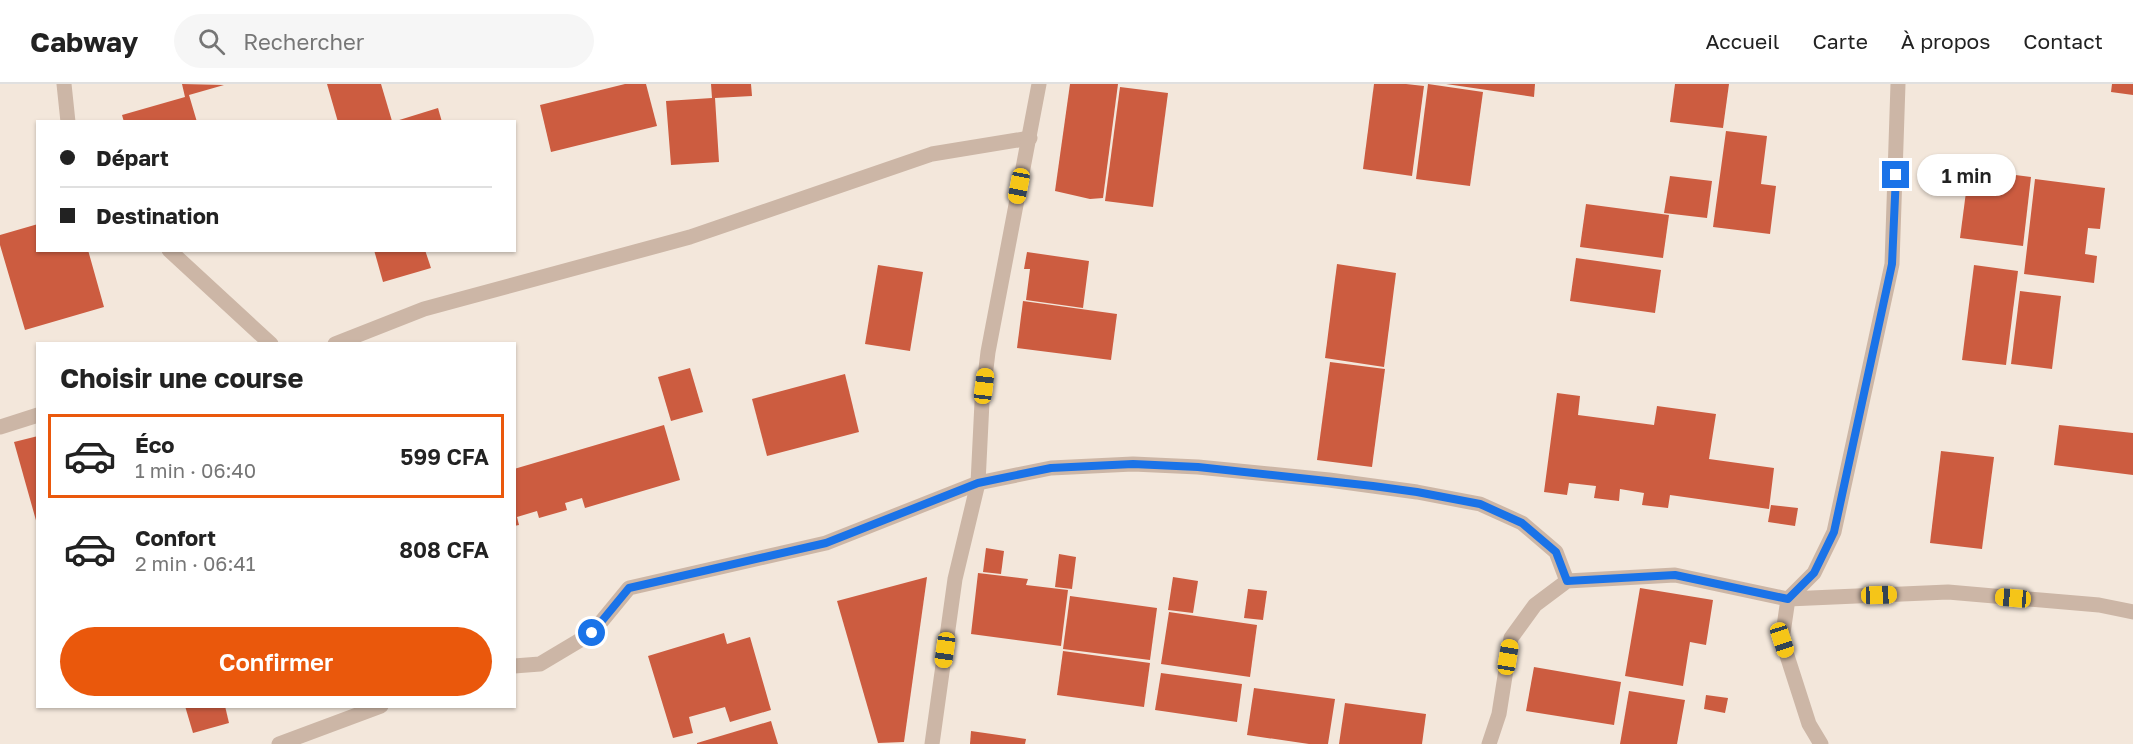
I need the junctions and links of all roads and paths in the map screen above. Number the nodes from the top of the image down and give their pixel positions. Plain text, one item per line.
1 (64, 84) edge
2 (1039, 84) edge
3 (1898, 84) edge
4 (68, 120) edge
5 (1030, 138) junction
6 (171, 252) edge
7 (269, 342) edge
8 (340, 342) edge
9 (36, 416) edge
10 (0, 427) edge
11 (978, 483) junction
12 (1567, 581) junction
13 (1788, 599) junction
14 (2133, 612) edge
15 (516, 666) edge
16 (376, 708) edge
17 (279, 744) edge
18 (932, 744) edge
19 (1489, 744) edge
20 (1821, 744) edge

1 - 4 street
2 - 5 street
3 - 13 street
5 - 8 street
5 - 11 street
6 - 7 street
9 - 10 street
11 - 12 street
11 - 15 street
11 - 18 street
12 - 13 street
12 - 19 street
13 - 14 street
13 - 20 street
16 - 17 street

